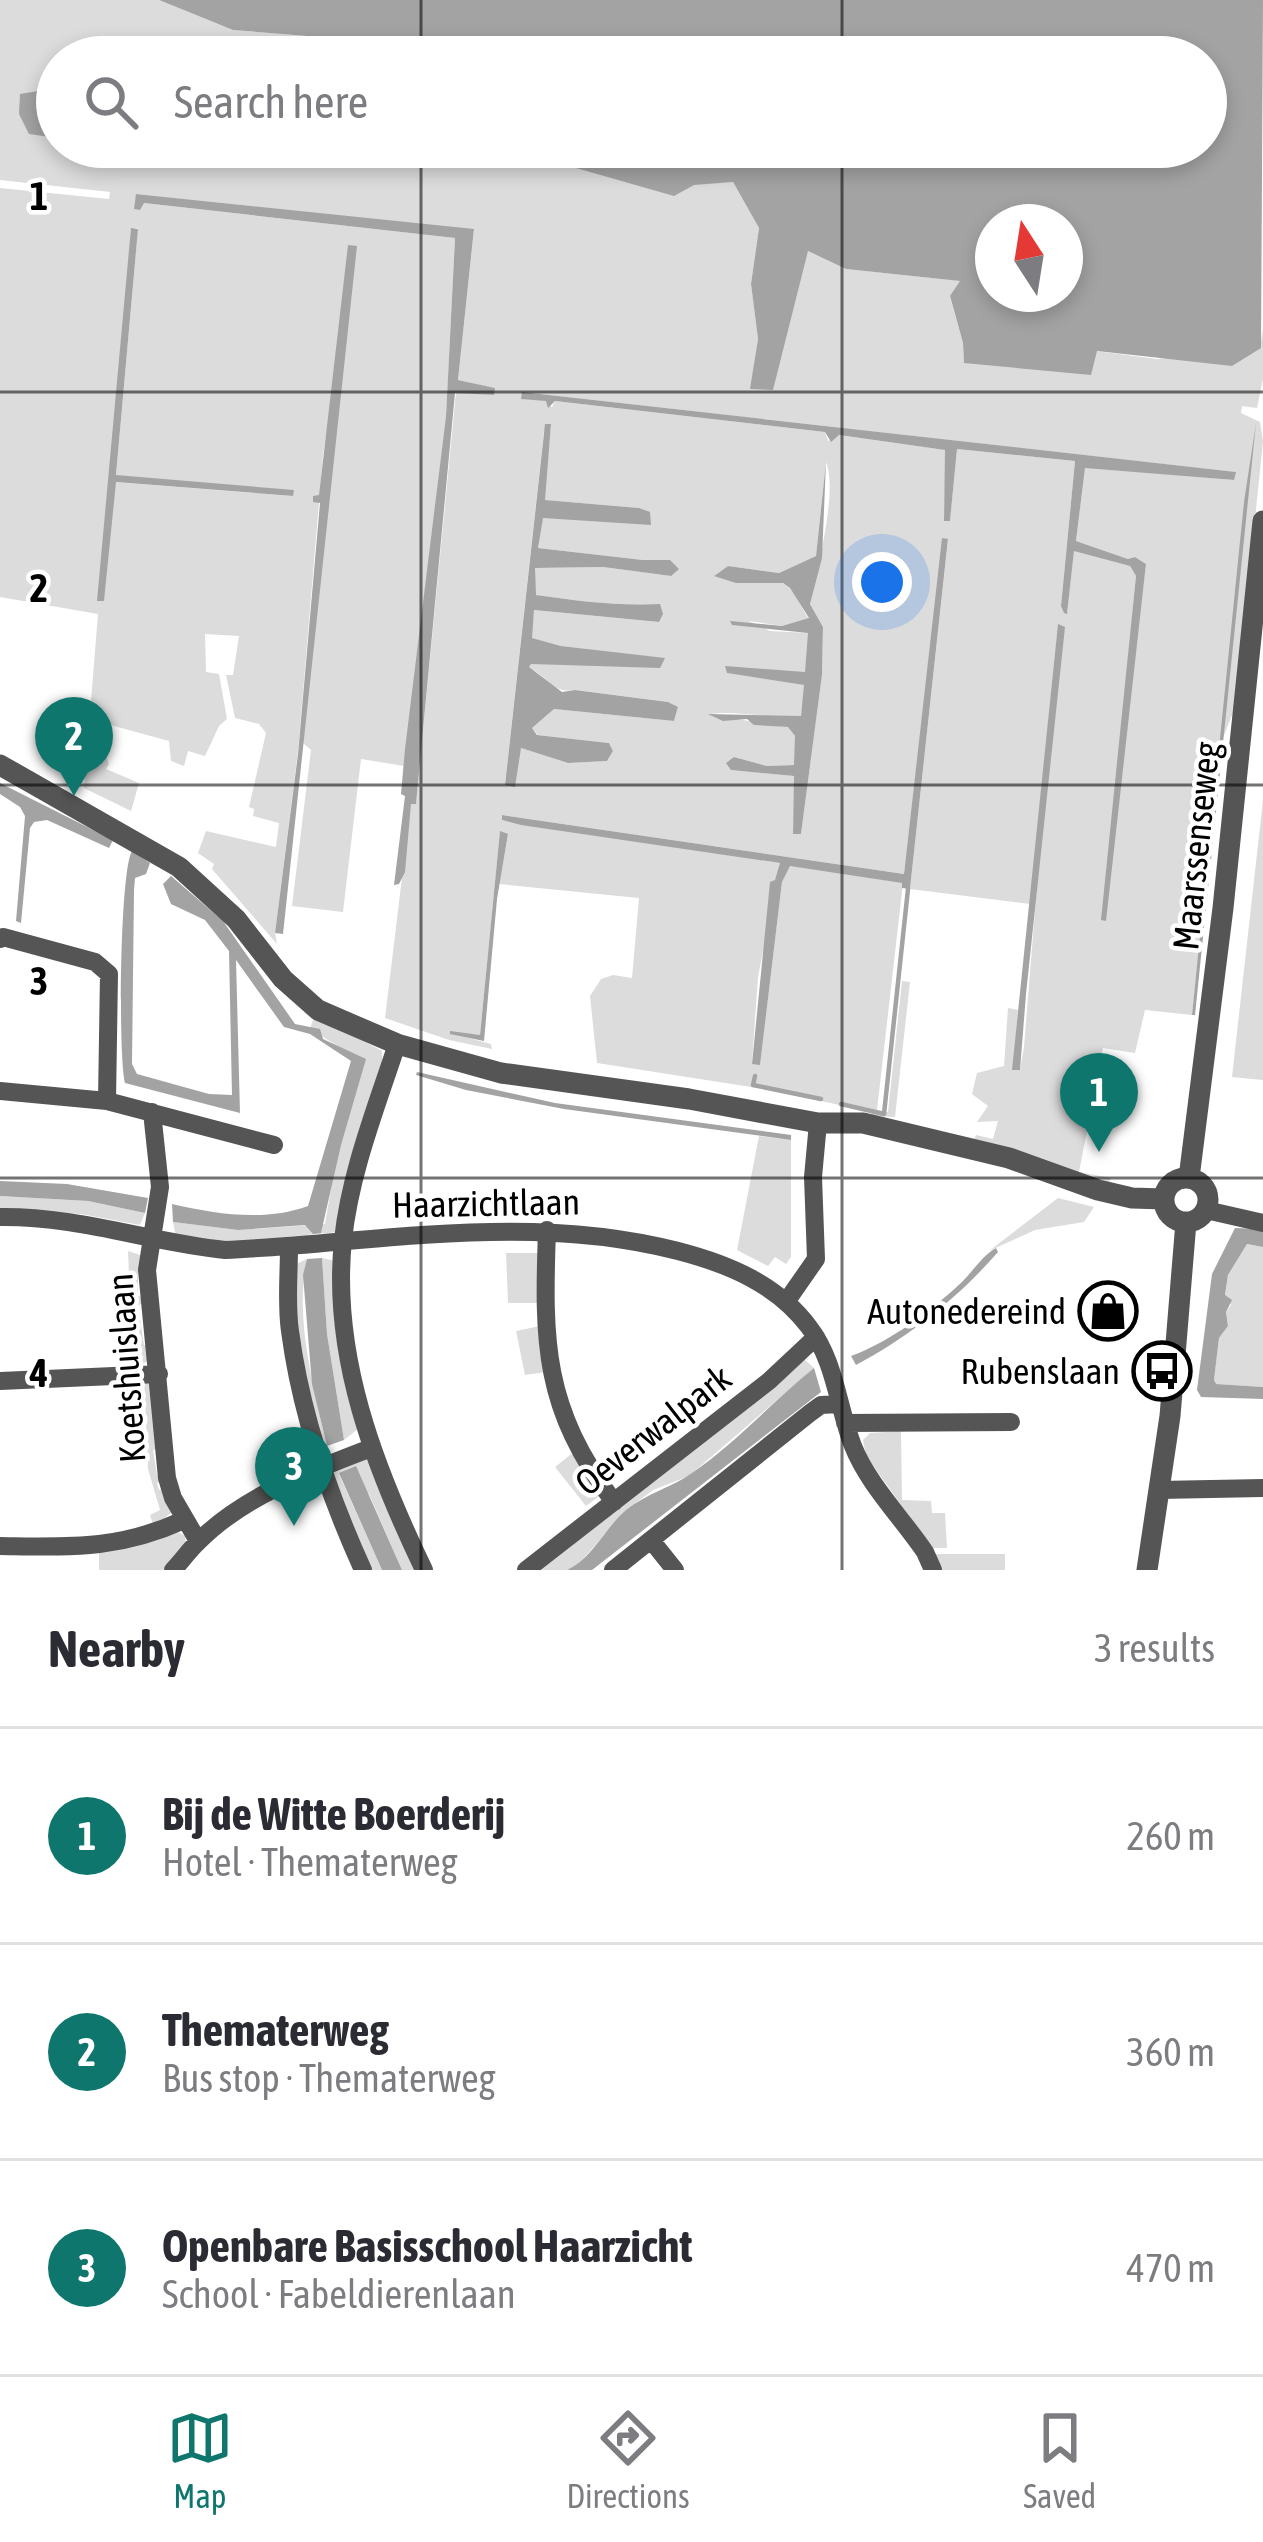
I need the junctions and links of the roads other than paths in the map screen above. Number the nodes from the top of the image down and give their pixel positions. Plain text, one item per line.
1 (1263, 520) edge
2 (0, 765) edge
3 (0, 939) edge
4 (397, 1044) junction
5 (0, 1091) edge
6 (107, 1102) junction
7 (152, 1112) junction
8 (818, 1124) junction
9 (274, 1144) dead end
10 (1189, 1178) junction
11 (1164, 1199) junction
12 (1206, 1210) junction
13 (0, 1217) edge
14 (1186, 1222) junction
15 (1263, 1223) edge
16 (547, 1230) junction
17 (154, 1232) junction
18 (343, 1241) junction
19 (289, 1247) junction
20 (786, 1302) junction
21 (816, 1337) junction
22 (159, 1374) junction
23 (0, 1381) edge
24 (842, 1413) junction
25 (1012, 1423) dead end
26 (371, 1448) junction
27 (319, 1467) junction
28 (1263, 1488) edge
29 (1159, 1490) junction
30 (614, 1502) junction
31 (184, 1520) junction
32 (651, 1540) junction
33 (198, 1541) junction
34 (0, 1546) edge
35 (173, 1570) edge
36 (363, 1570) edge
37 (424, 1570) edge
38 (526, 1570) edge
39 (614, 1570) edge
40 (676, 1570) edge
41 (932, 1570) edge
42 (1148, 1570) edge

1 - 10 street, Maarssenseweg
2 - 4 street
3 - 6 street
4 - 8 street
4 - 18 street
5 - 6 street
6 - 7 street
7 - 9 street
7 - 17 street, Koetshuislaan
8 - 11 street
8 - 20 street
10 - 11 street
10 - 12 street
11 - 14 street
12 - 14 street
12 - 15 street
13 - 17 street, Haarzichtlaan
14 - 29 street
16 - 18 street, Haarzichtlaan
16 - 20 street, Haarzichtlaan
16 - 30 street
17 - 19 street, Haarzichtlaan
17 - 22 street, Koetshuislaan
18 - 19 street, Haarzichtlaan
18 - 26 street
19 - 27 street
20 - 21 street, Haarzichtlaan
21 - 24 street, Haarzichtlaan
21 - 30 street, Oeverwalpark
22 - 23 street
22 - 31 street, Koetshuislaan
24 - 25 street
24 - 32 street
24 - 41 street, Haarzichtlaan
26 - 27 street
26 - 37 street
27 - 33 street
27 - 36 street
28 - 29 street
29 - 42 street
30 - 38 street, Oeverwalpark
31 - 33 street, Koetshuislaan
31 - 34 street
32 - 39 street
32 - 40 street
33 - 35 street

